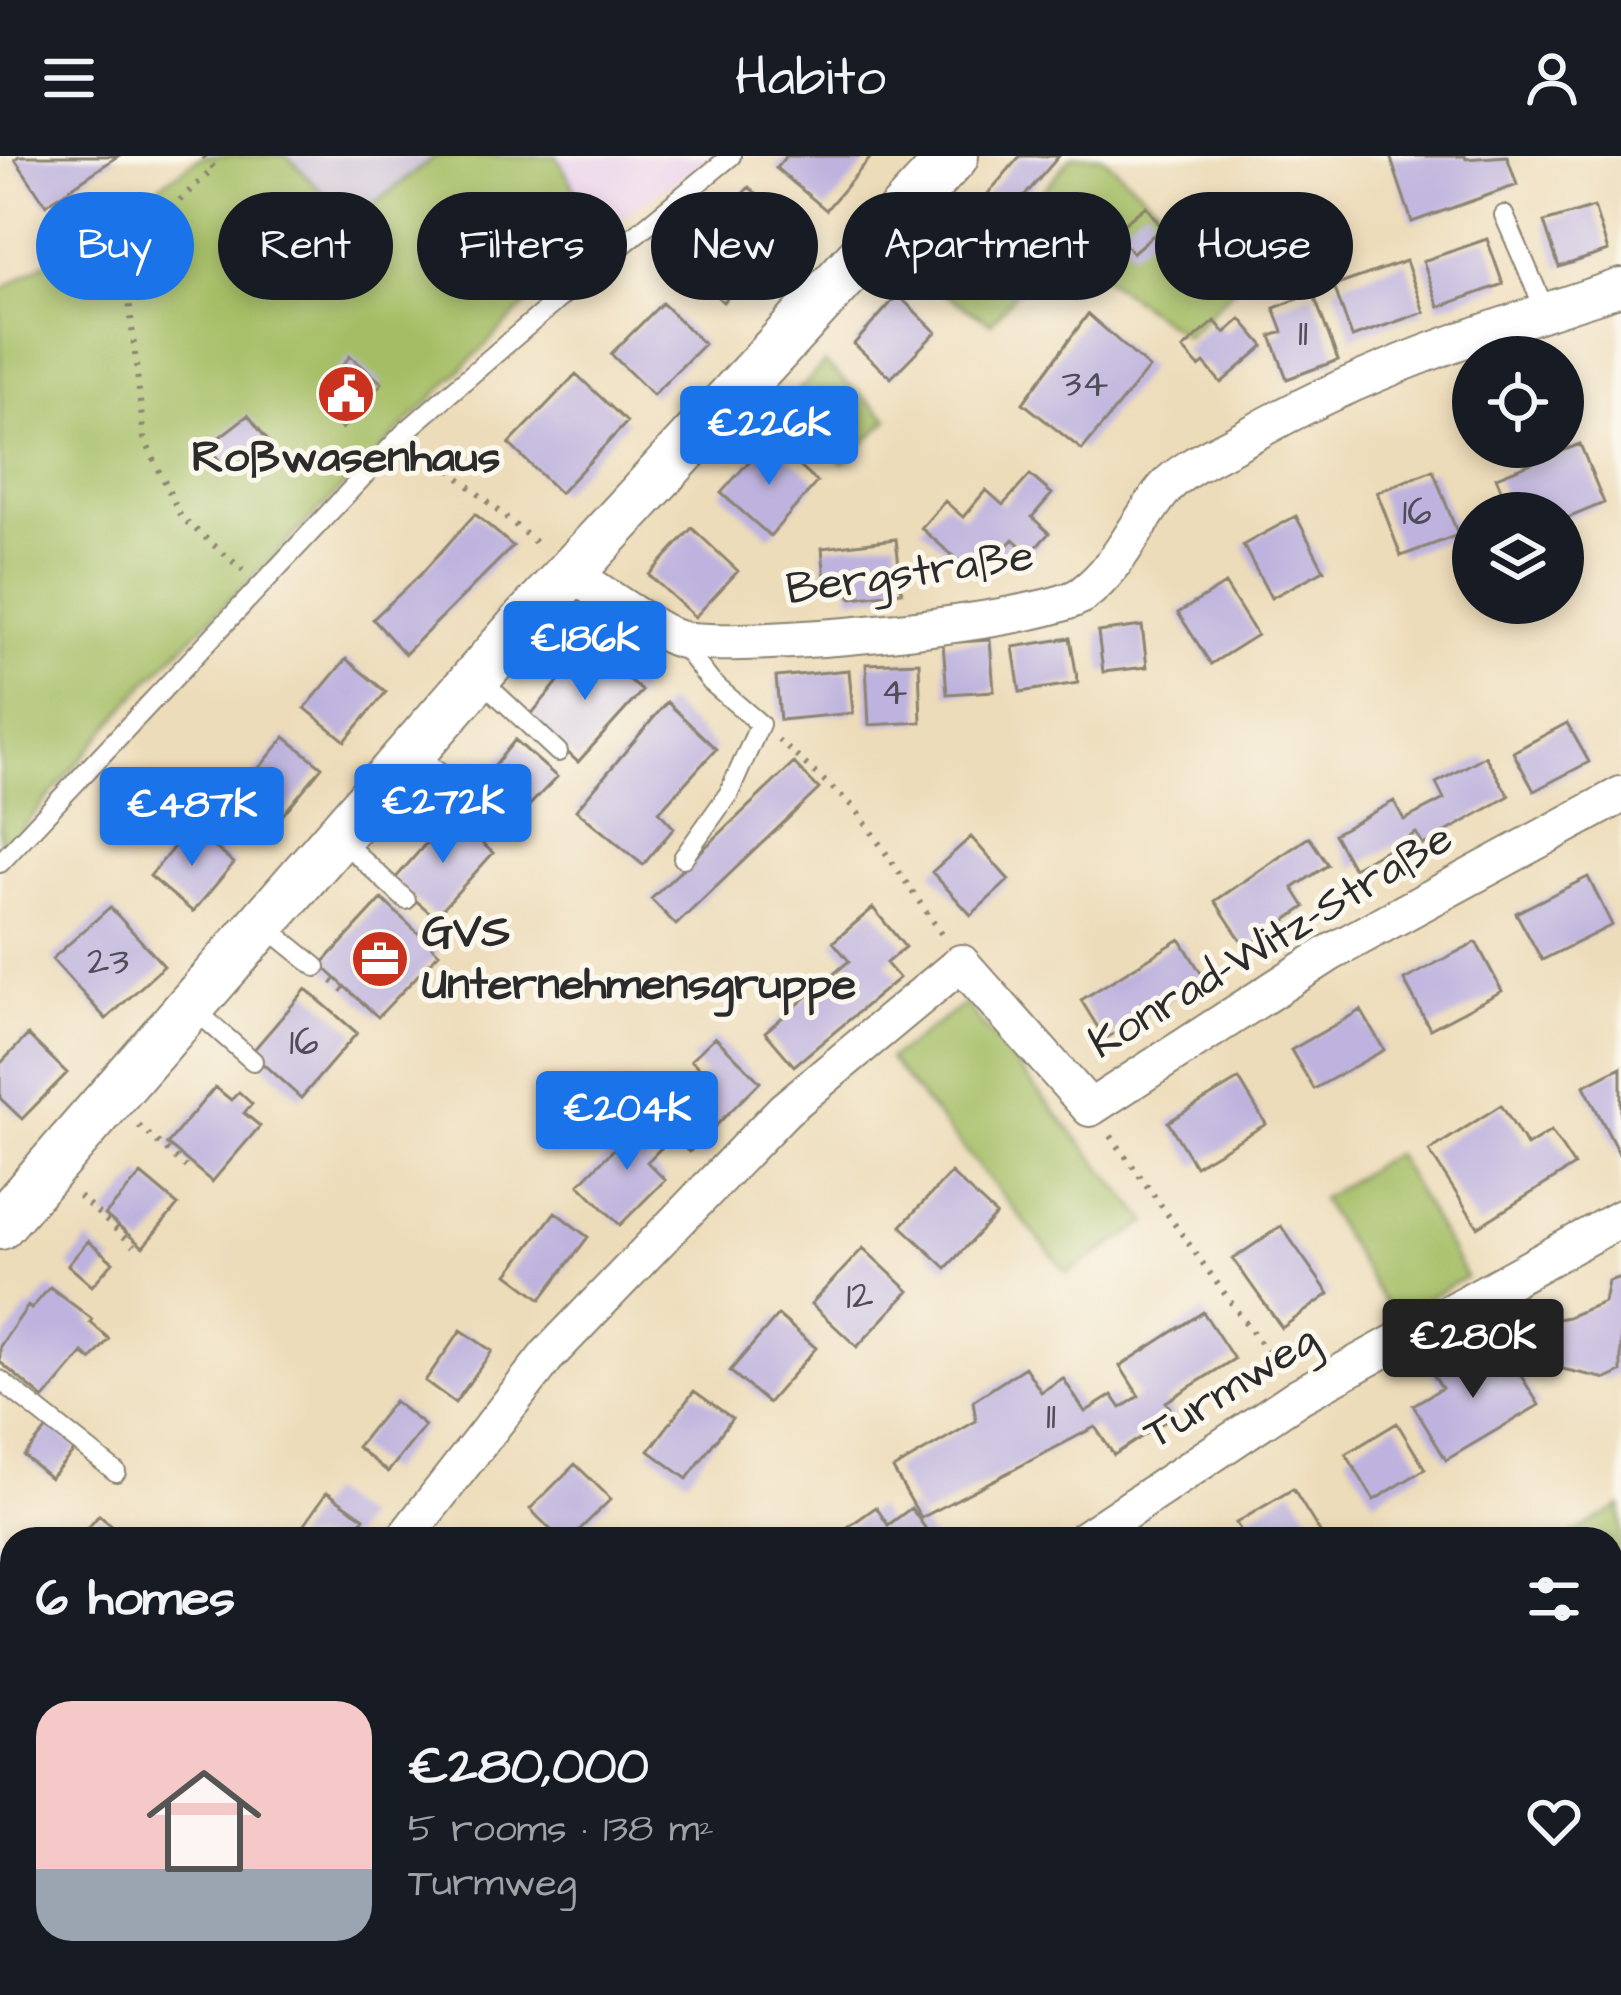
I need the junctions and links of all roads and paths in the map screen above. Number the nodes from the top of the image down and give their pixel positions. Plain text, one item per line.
1 (204, 156) edge
2 (731, 156) edge
3 (954, 156) edge
4 (1504, 215) dead end
5 (1621, 287) edge
6 (1545, 310) junction
7 (406, 432) junction
8 (571, 573) junction
9 (257, 587) junction
10 (678, 639) junction
11 (477, 676) junction
12 (760, 724) junction
13 (414, 750) junction
14 (558, 752) dead end
15 (1621, 795) edge
16 (493, 820) dead end
17 (338, 837) junction
18 (683, 858) dead end
19 (0, 863) edge
20 (406, 900) dead end
21 (262, 924) junction
22 (961, 963) junction
23 (316, 967) dead end
24 (191, 1006) junction
25 (254, 1061) dead end
26 (109, 1100) junction
27 (1090, 1108) junction
28 (186, 1167) dead end
29 (49, 1169) junction
30 (1621, 1218) edge
31 (0, 1225) edge
32 (134, 1246) dead end
33 (0, 1380) edge
34 (1299, 1396) junction
35 (116, 1472) dead end
36 (413, 1527) edge
37 (1103, 1527) edge

1 - 9 path
2 - 7 lane
3 - 8 street
4 - 6 lane
5 - 6 street, Bergstraße
6 - 10 street, Bergstraße
7 - 8 path
7 - 9 lane
8 - 10 street
8 - 11 street
9 - 19 lane
10 - 12 lane
11 - 13 street
11 - 14 lane
12 - 18 lane
12 - 22 path
13 - 16 lane
13 - 17 street
15 - 27 street, Konrad-Witz-Straße
17 - 20 lane
17 - 21 street
21 - 23 lane
21 - 24 street
22 - 27 street, Konrad-Witz-Straße
22 - 36 street
24 - 25 lane
24 - 26 street
26 - 28 path
26 - 29 street
27 - 34 path
29 - 31 street
29 - 32 path
30 - 34 street, Turmweg
33 - 35 lane
34 - 37 street, Turmweg

